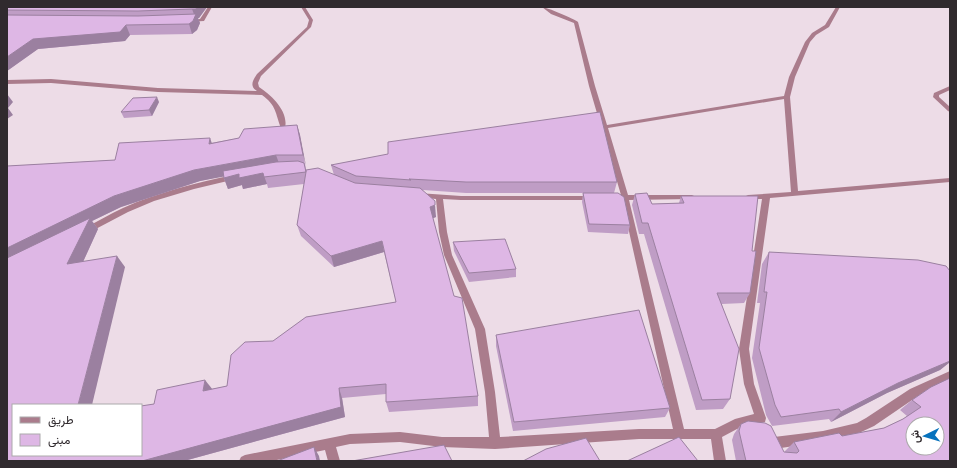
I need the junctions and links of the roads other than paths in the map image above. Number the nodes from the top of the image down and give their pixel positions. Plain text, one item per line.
1 (210, 7) edge
2 (544, 7) edge
3 (838, 7) edge
4 (305, 8) edge
5 (180, 22) edge
6 (7, 82) edge
7 (950, 88) edge
8 (264, 93) junction
9 (787, 97) junction
10 (950, 110) edge
11 (283, 127) edge
12 (605, 127) junction
13 (238, 176) edge
14 (950, 180) edge
15 (409, 194) edge
16 (795, 194) junction
17 (439, 196) junction
18 (766, 196) junction
19 (703, 197) edge
20 (743, 197) edge
21 (625, 198) junction
22 (80, 234) edge
23 (950, 376) edge
24 (761, 418) junction
25 (680, 434) junction
26 (716, 434) junction
27 (771, 436) junction
28 (495, 443) junction
29 (329, 444) junction
30 (780, 455) edge
31 (245, 461) edge
32 (334, 461) edge
33 (720, 461) edge

1 - 5 street
2 - 12 street
3 - 9 street
4 - 8 street
6 - 8 street
7 - 10 street
8 - 11 street
9 - 12 street
9 - 16 street
12 - 21 street
13 - 22 street
14 - 16 street
15 - 17 street
16 - 18 street
17 - 21 street
17 - 28 street
18 - 20 street
18 - 24 street
19 - 21 street
21 - 25 street
23 - 27 street
24 - 26 street
24 - 27 street
25 - 26 street
25 - 28 street
26 - 33 street
27 - 30 street
28 - 29 street
29 - 31 street
29 - 32 street

